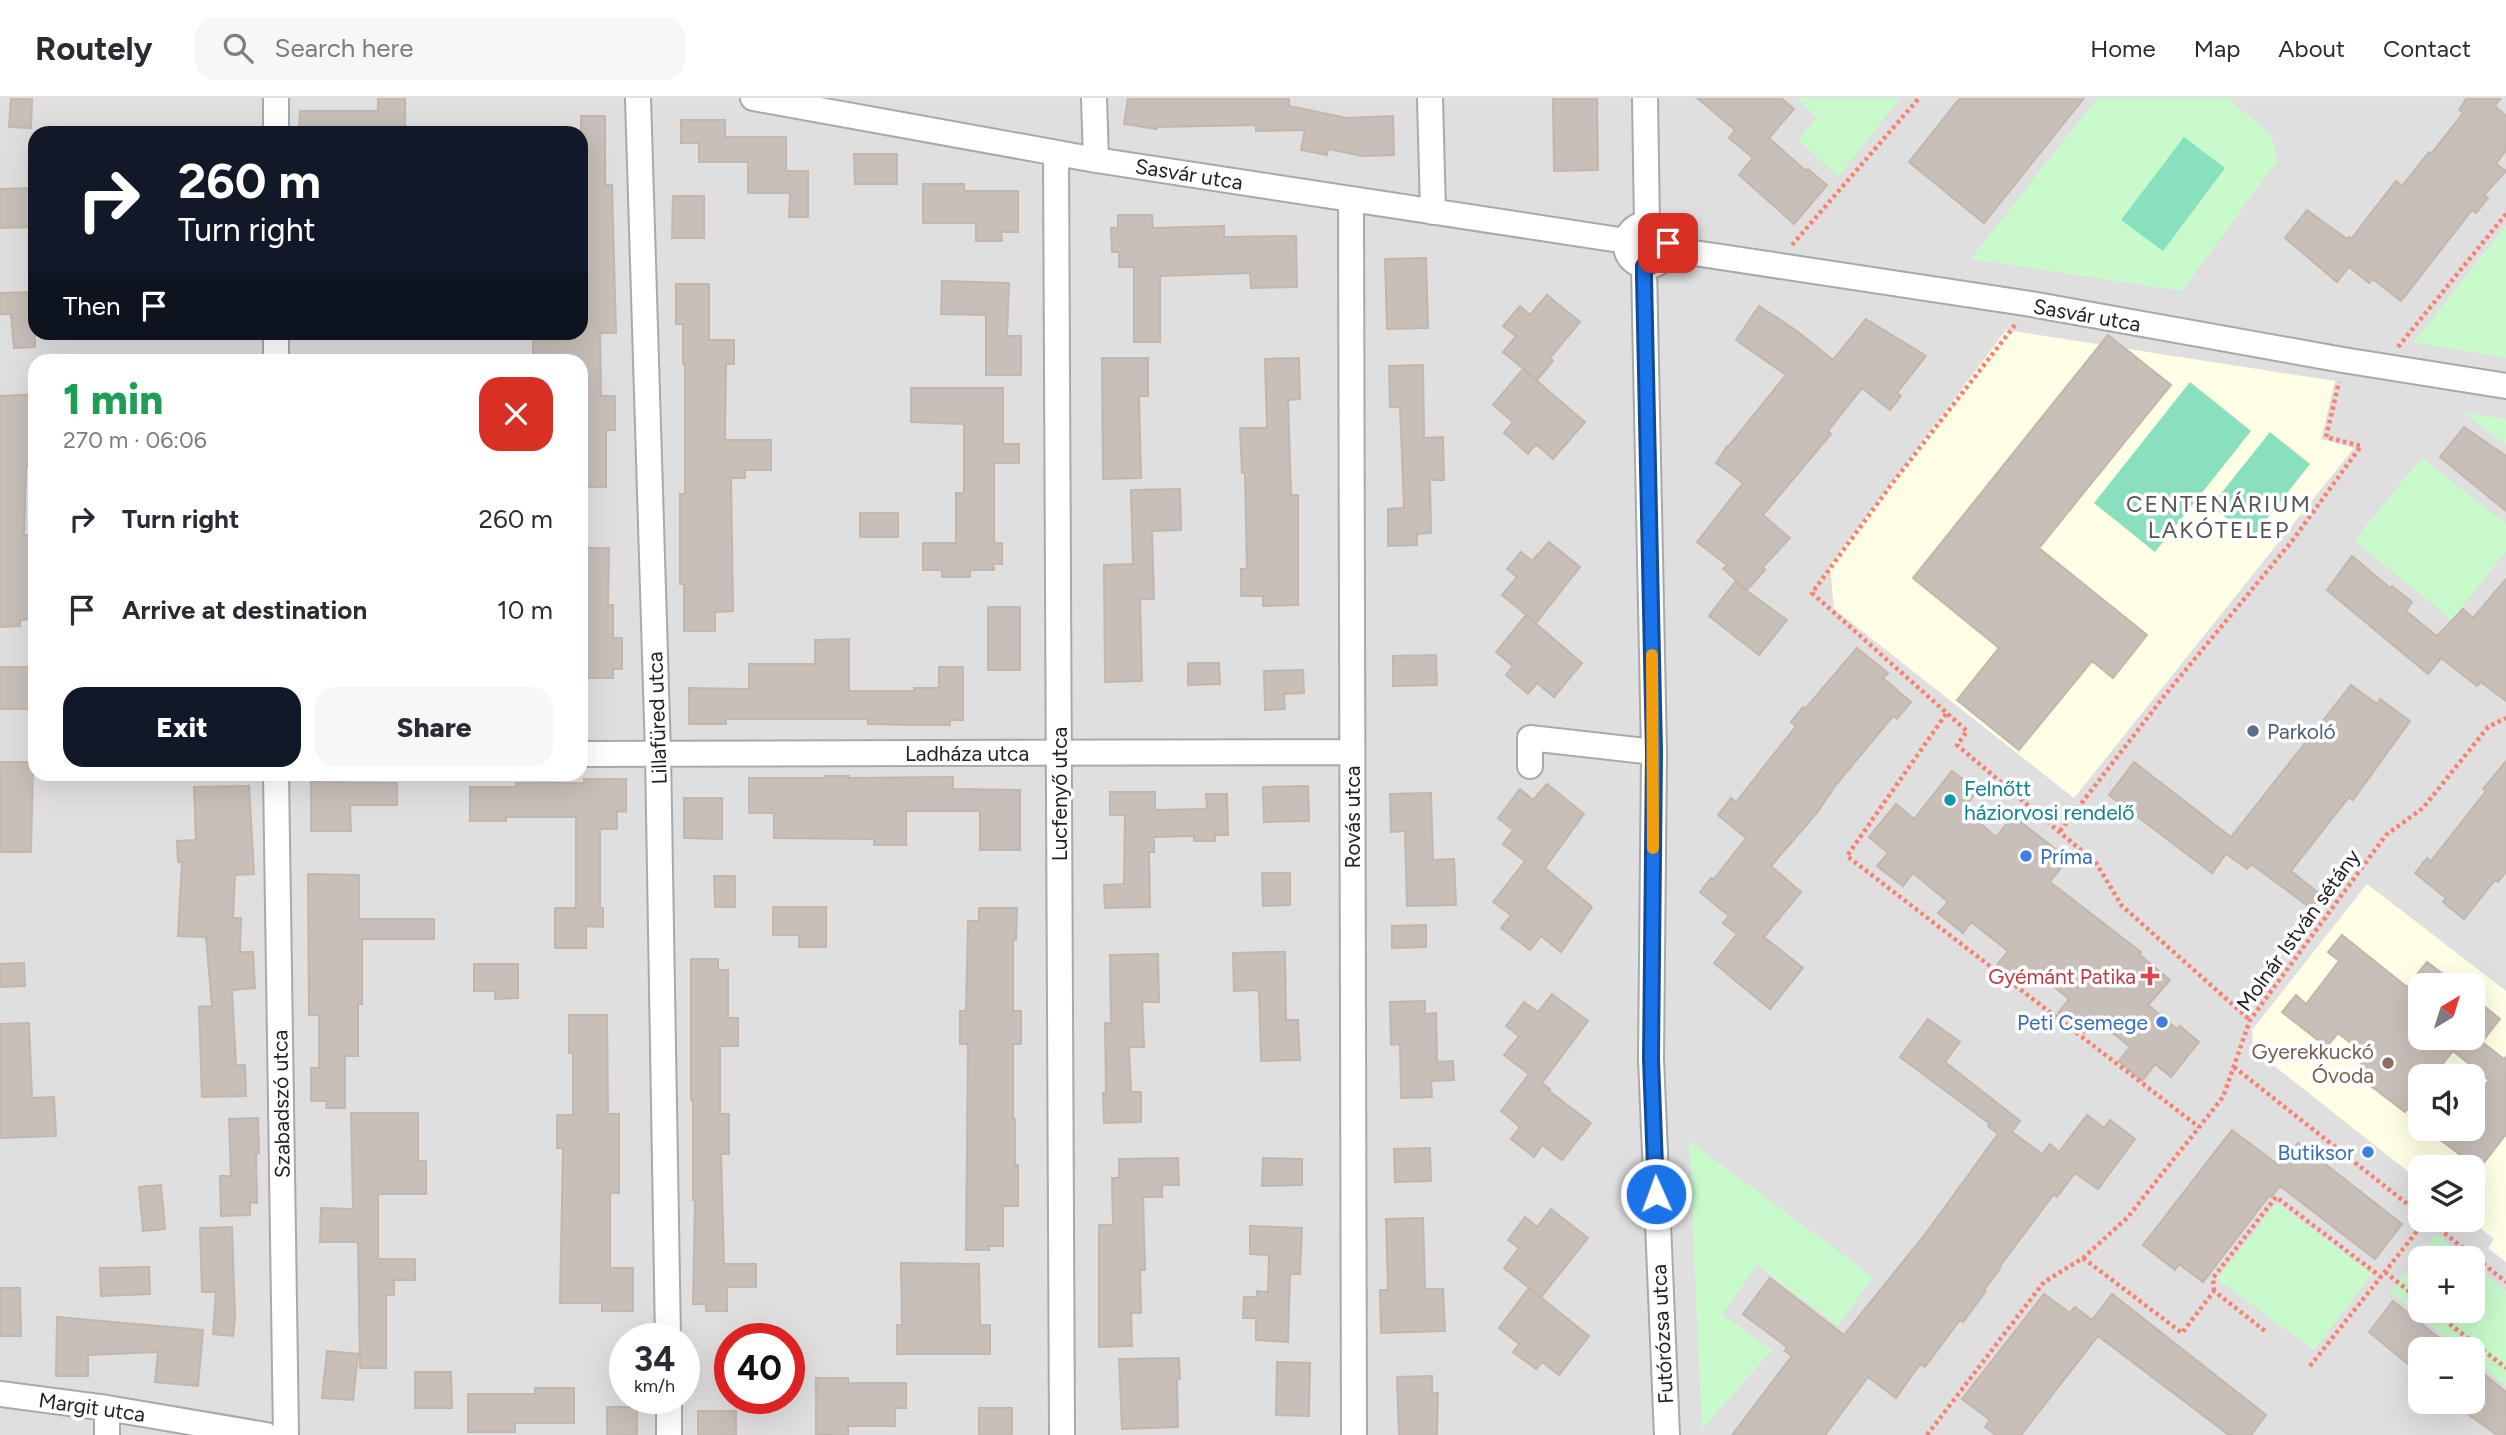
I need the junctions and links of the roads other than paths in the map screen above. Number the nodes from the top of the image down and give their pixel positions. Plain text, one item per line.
1 (276, 98) edge
2 (638, 98) edge
3 (753, 98) edge
4 (1094, 98) edge
5 (1430, 98) edge
6 (1645, 98) edge
7 (780, 101) edge
8 (276, 126) edge
9 (1056, 154) junction
10 (1096, 160) junction
11 (1351, 199) junction
12 (1433, 212) junction
13 (1647, 224) junction
14 (1626, 241) junction
15 (1668, 249) junction
16 (1644, 266) junction
17 (2506, 386) edge
18 (1352, 752) junction
19 (1654, 752) junction
20 (1058, 753) junction
21 (588, 754) edge
22 (658, 754) junction
23 (1530, 766) dead end
24 (276, 781) edge
25 (668, 1323) edge
26 (0, 1394) edge
27 (107, 1408) junction
28 (669, 1414) edge
29 (107, 1435) edge
30 (267, 1435) edge
31 (286, 1435) edge
32 (669, 1435) edge
33 (1062, 1435) edge
34 (1354, 1435) edge
35 (1667, 1435) edge

1 - 8 street
2 - 22 street, Lillafüred utca
3 - 7 street, Sasvár utca
4 - 10 street
5 - 12 street
6 - 13 street
7 - 9 street, Sasvár utca
9 - 10 street, Sasvár utca
9 - 20 street, Lucfenyő utca
10 - 11 street, Sasvár utca
11 - 12 street, Sasvár utca
11 - 18 street, Rovás utca
12 - 14 street, Sasvár utca
13 - 14 street
13 - 15 street
14 - 16 street
15 - 16 street
15 - 17 street, Sasvár utca
16 - 19 street, Futórózsa utca
18 - 20 street, Ladháza utca
18 - 34 street, Rovás utca
19 - 23 street
19 - 35 street, Futórózsa utca
20 - 22 street, Ladháza utca
20 - 33 street, Lucfenyő utca
21 - 22 street, Ladháza utca
22 - 25 street, Lillafüred utca
24 - 31 street, Szabadszó utca
26 - 27 street, Margit utca
27 - 29 street
27 - 30 street, Margit utca
28 - 32 street

